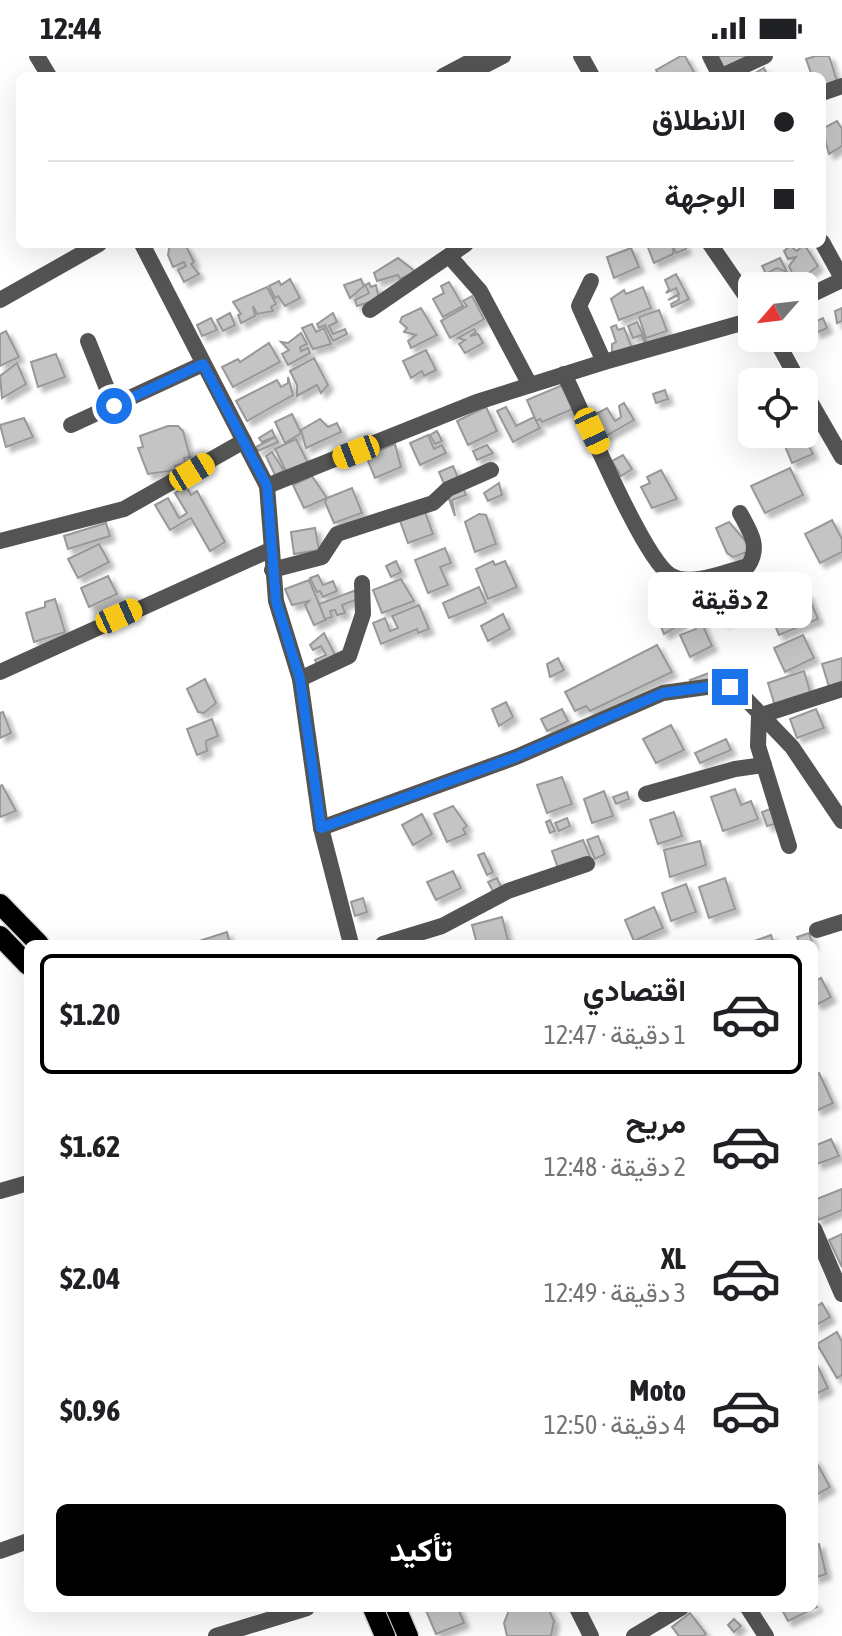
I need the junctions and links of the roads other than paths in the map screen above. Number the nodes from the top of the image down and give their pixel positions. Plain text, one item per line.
1 (765, 56) edge
2 (494, 62) edge
3 (458, 72) edge
4 (473, 72) edge
5 (730, 72) edge
6 (93, 248) edge
7 (144, 248) edge
8 (461, 248) edge
9 (713, 248) edge
10 (825, 248) edge
11 (450, 257) junction
12 (842, 279) edge
13 (591, 281) dead end
14 (738, 285) edge
15 (818, 291) edge
16 (0, 300) edge
17 (370, 310) dead end
18 (738, 324) edge
19 (88, 341) dead end
20 (604, 362) junction
21 (203, 364) junction
22 (564, 374) junction
23 (530, 385) junction
24 (114, 406) junction
25 (818, 415) edge
26 (71, 425) dead end
27 (244, 441) junction
28 (842, 457) edge
29 (491, 470) dead end
30 (267, 486) junction
31 (740, 513) dead end
32 (0, 541) edge
33 (270, 550) junction
34 (272, 570) junction
35 (362, 583) dead end
36 (0, 672) edge
37 (300, 679) junction
38 (842, 689) edge
39 (759, 716) junction
40 (764, 765) junction
41 (646, 794) dead end
42 (842, 821) edge
43 (321, 828) junction
44 (789, 846) dead end
45 (587, 864) dead end
46 (0, 904) edge
47 (842, 922) edge
48 (817, 930) dead end
49 (0, 936) edge
50 (35, 940) edge
51 (350, 940) edge
52 (396, 940) edge
53 (24, 961) edge
54 (24, 1184) edge
55 (0, 1191) edge
56 (818, 1238) edge
57 (842, 1294) edge
58 (24, 1542) edge
59 (0, 1551) edge
60 (294, 1612) edge
61 (375, 1612) edge
62 (398, 1612) edge
63 (579, 1612) edge
64 (674, 1612) edge
65 (751, 1612) edge
66 (589, 1635) edge
67 (216, 1636) edge
68 (385, 1636) edge
69 (408, 1636) edge
70 (634, 1636) edge
71 (766, 1636) edge

1 - 5 street
2 - 3 street
2 - 4 street
6 - 16 street
7 - 21 street
8 - 11 street
9 - 14 street
10 - 12 street
11 - 17 street
11 - 23 street
12 - 15 street
13 - 20 street
18 - 20 street
19 - 24 street
20 - 22 street
21 - 24 street
21 - 27 street
22 - 23 street
22 - 31 street
23 - 30 street
24 - 26 street
25 - 28 street
27 - 30 street
27 - 32 street
29 - 34 street
30 - 33 street
33 - 34 street
33 - 36 street
34 - 37 street
35 - 37 street
37 - 43 street
38 - 39 street
39 - 40 street
39 - 42 street
39 - 43 street
40 - 41 street
40 - 44 street
43 - 51 street
45 - 52 street
46 - 50 main road
47 - 48 street
49 - 53 main road
54 - 55 street
56 - 57 street
58 - 59 street
60 - 67 street
61 - 68 main road
62 - 69 main road
63 - 66 street
64 - 70 street
65 - 71 street

